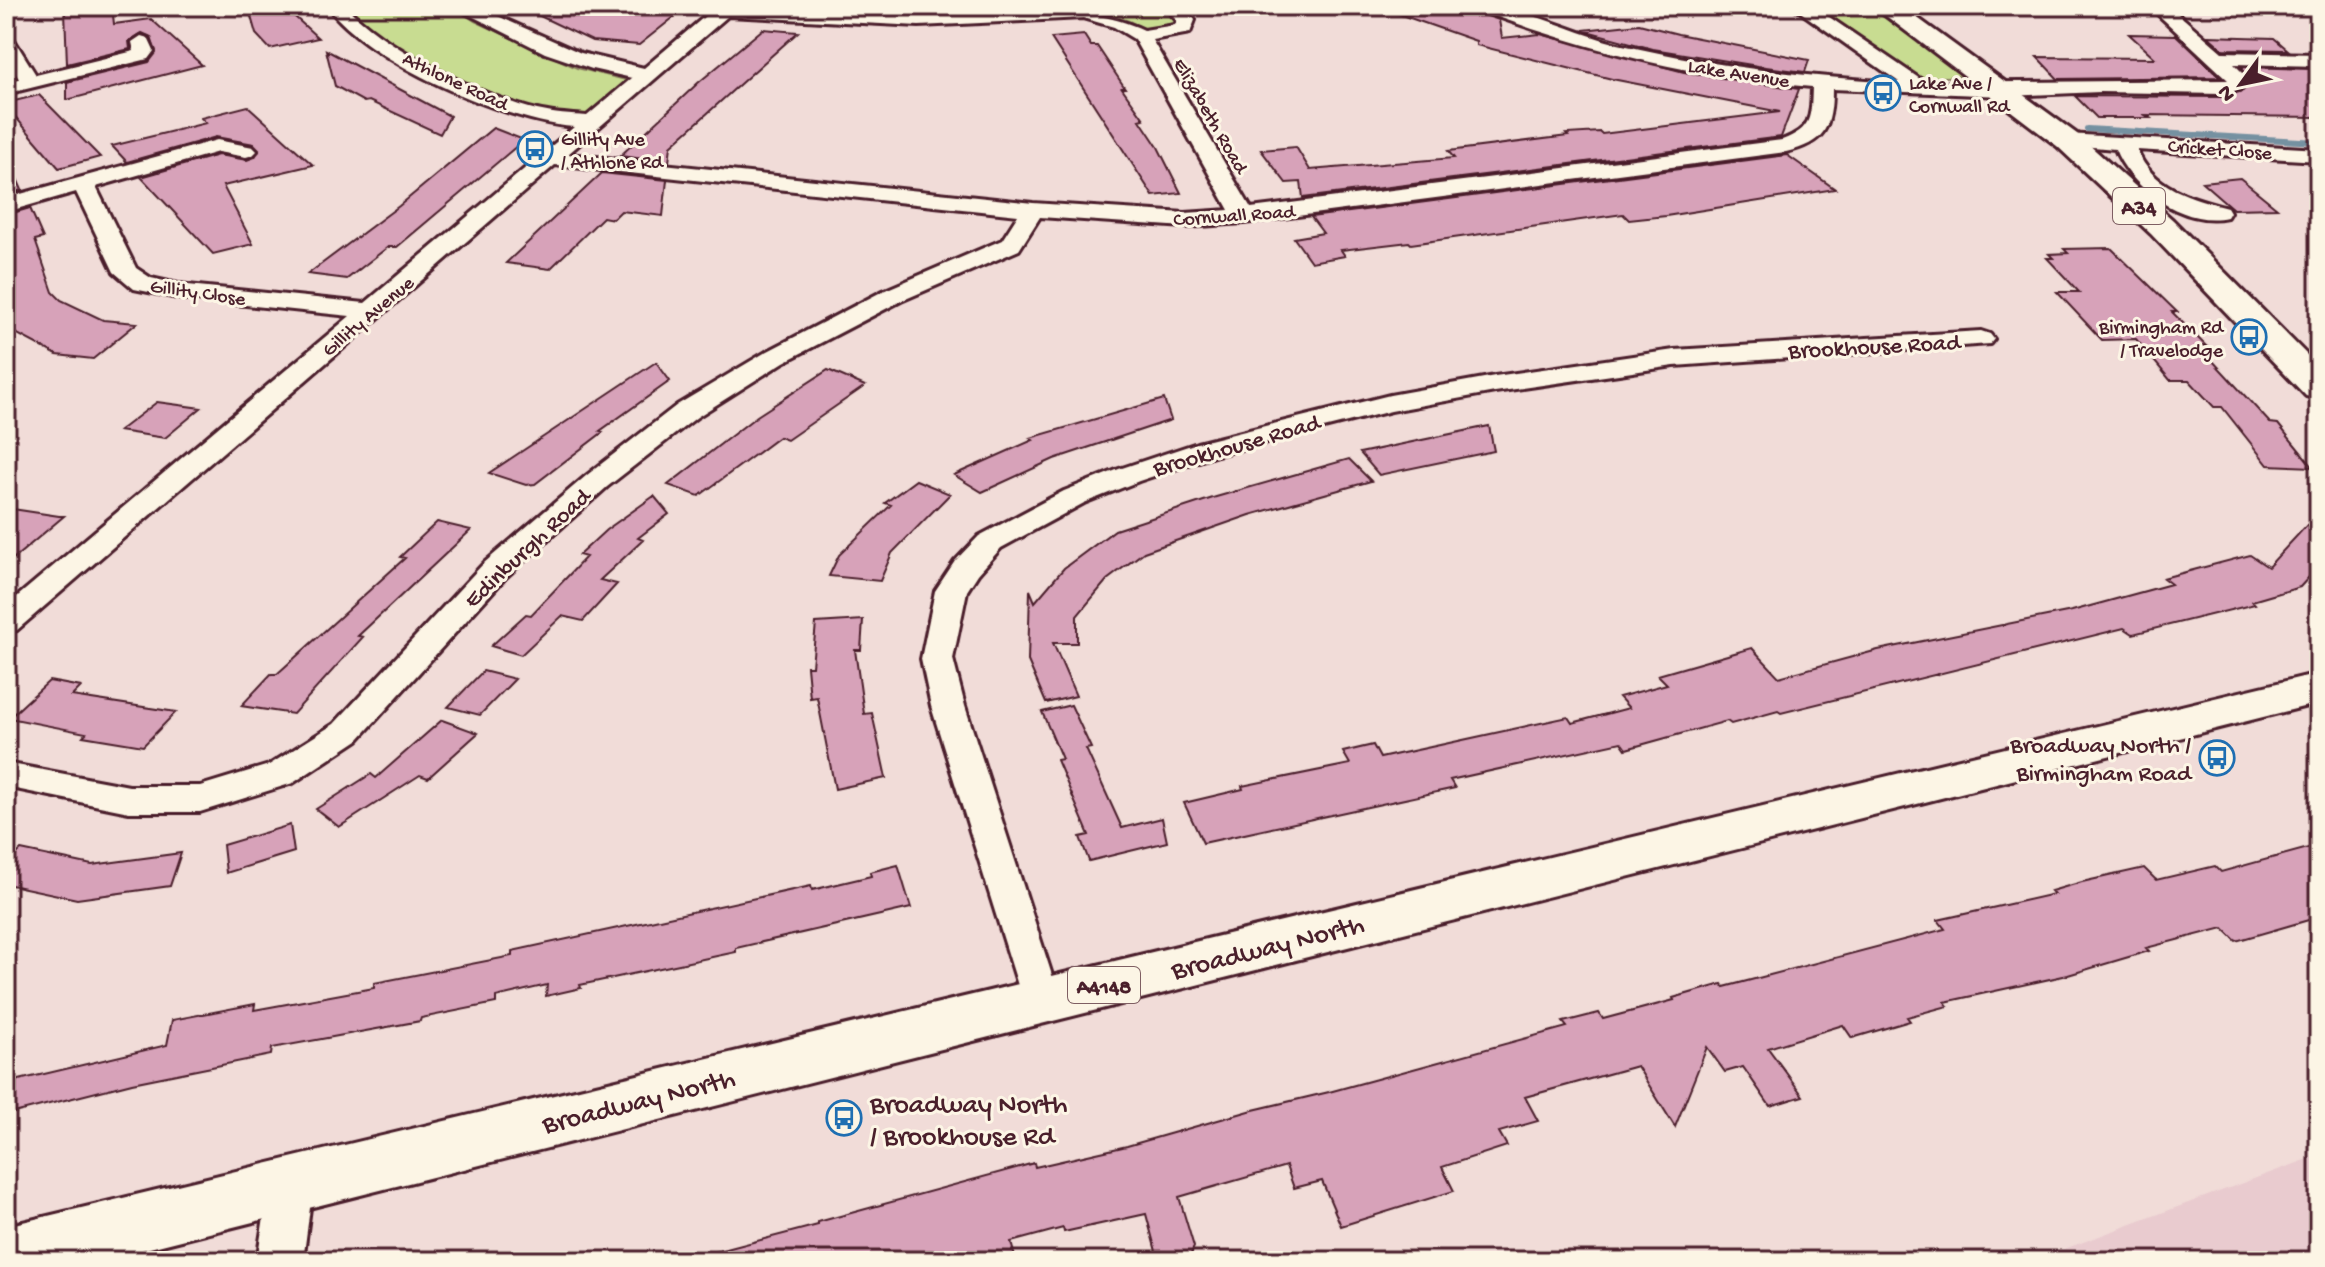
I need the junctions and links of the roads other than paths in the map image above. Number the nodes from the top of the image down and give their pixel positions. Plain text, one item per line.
1 (336, 6) edge
2 (461, 6) edge
3 (1102, 6) edge
4 (1173, 6) edge
5 (1485, 6) edge
6 (1801, 6) edge
7 (1885, 6) edge
8 (2158, 6) edge
9 (725, 8) edge
10 (1083, 13) junction
11 (1141, 36) junction
12 (6, 42) edge
13 (141, 42) dead end
14 (2217, 58) junction
15 (2319, 60) edge
16 (647, 74) junction
17 (31, 82) junction
18 (1822, 84) junction
19 (6, 88) edge
20 (1921, 88) junction
21 (2002, 90) junction
22 (590, 122) junction
23 (2067, 140) junction
24 (2122, 142) junction
25 (246, 151) dead end
26 (2319, 155) edge
27 (550, 158) junction
28 (84, 185) junction
29 (6, 205) edge
30 (1033, 210) junction
31 (2219, 212) dead end
32 (1244, 216) junction
33 (370, 311) junction
34 (1982, 340) dead end
35 (2319, 388) edge
36 (13, 610) edge
37 (2319, 688) edge
38 (2319, 717) edge
39 (2203, 719) junction
40 (6, 775) edge
41 (1040, 1000) junction
42 (291, 1185) junction
43 (6, 1255) edge
44 (280, 1261) edge

1 - 22 street, Athlone Road
2 - 16 street
3 - 10 street
4 - 11 street, Elizabeth Road
5 - 18 street, Lake Avenue
6 - 20 street
7 - 21 highway, A34
8 - 14 street
9 - 10 street
9 - 16 street, Gillity Avenue
10 - 11 street
11 - 32 street, Elizabeth Road
12 - 17 street
13 - 17 street
14 - 15 street
14 - 21 street, Lake Avenue
16 - 22 street, Gillity Avenue
17 - 19 street
18 - 20 street, Lake Avenue
18 - 32 street, Cornwall Road
20 - 21 street, Lake Avenue
21 - 23 highway, A34
22 - 27 street, Gillity Avenue
23 - 24 street, Cricket Close
23 - 35 highway, A34
24 - 26 street, Cricket Close
24 - 31 street, Cricket Close
25 - 28 street
27 - 30 street, Cornwall Road
27 - 33 street, Gillity Avenue
28 - 29 street
28 - 33 street, Gillity Close
30 - 32 street, Cornwall Road
30 - 40 street, Edinburgh Road
33 - 36 street, Gillity Avenue
34 - 41 street, Brookhouse Road
37 - 39 highway, Broadway North / A4148
38 - 39 highway, Broadway North / A4148
39 - 41 highway, Broadway North / A4148
41 - 42 highway, Broadway North / A4148
42 - 43 highway, Broadway North / A4148
42 - 44 street

